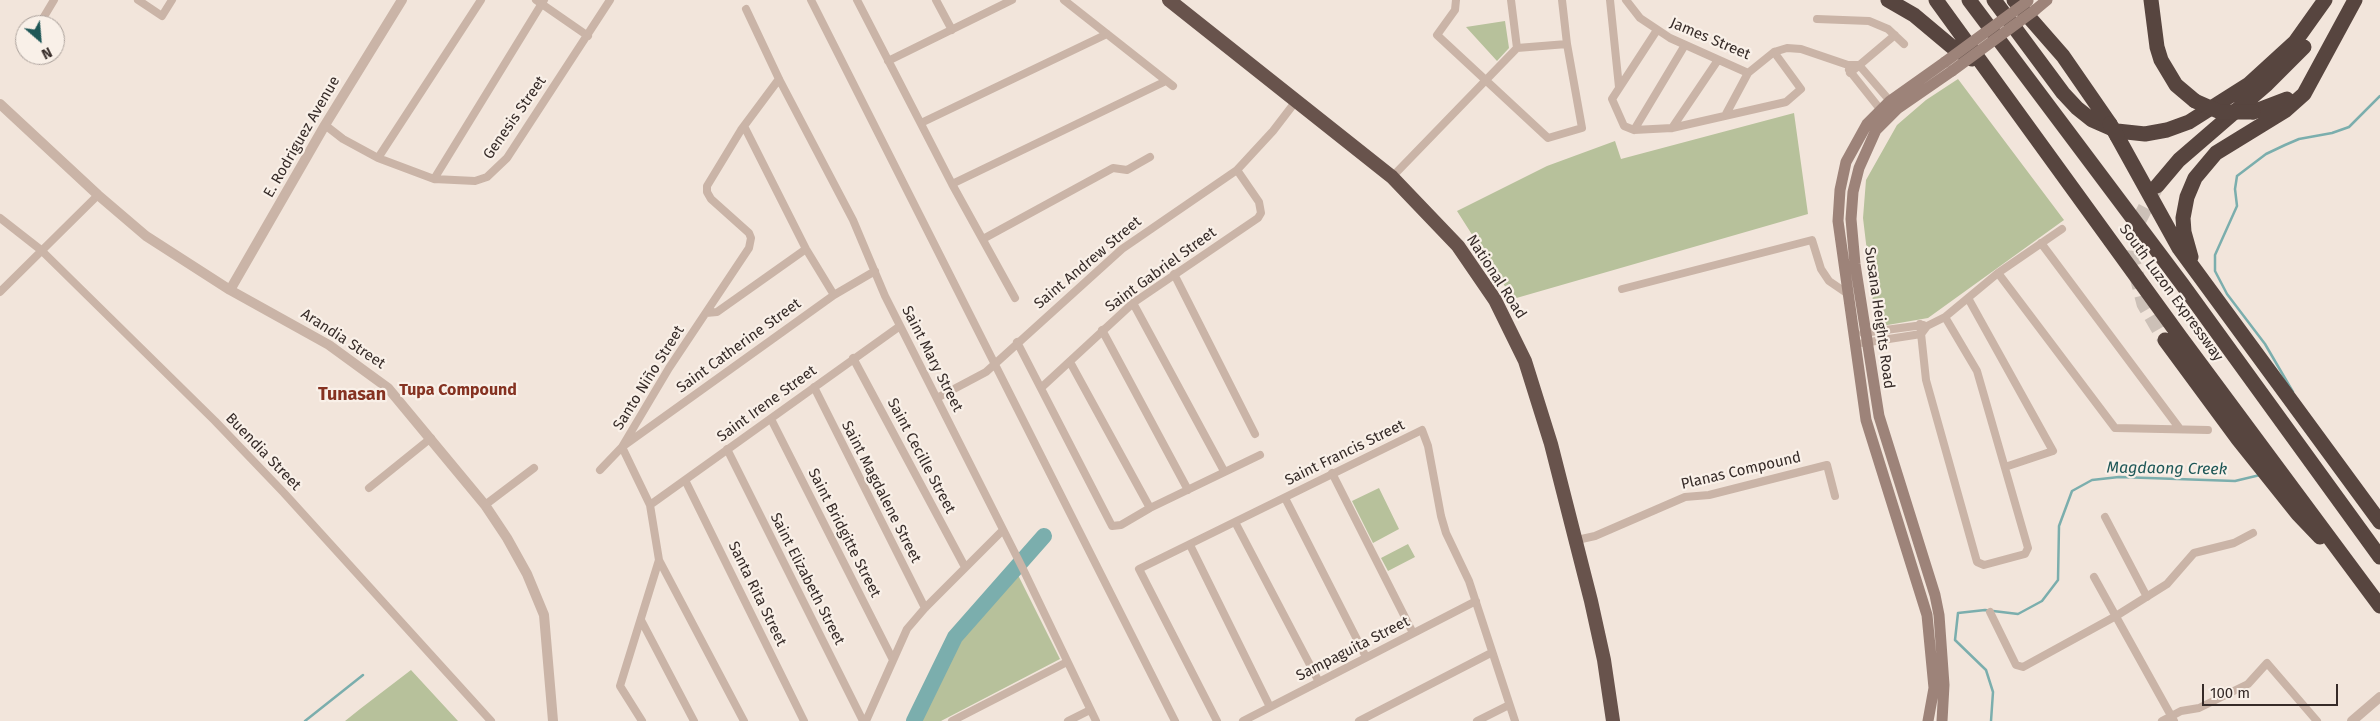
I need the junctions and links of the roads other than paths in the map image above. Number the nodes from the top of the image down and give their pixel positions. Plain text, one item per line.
1 (54, 0) edge
2 (138, 0) edge
3 (172, 0) edge
4 (402, 0) edge
5 (481, 0) edge
6 (610, 0) edge
7 (811, 0) edge
8 (857, 0) edge
9 (936, 0) edge
10 (1012, 0) edge
11 (1064, 0) edge
12 (1169, 0) edge
13 (1456, 0) edge
14 (1511, 0) edge
15 (1562, 0) edge
16 (1610, 0) edge
17 (1626, 0) edge
18 (1888, 0) edge
19 (1936, 0) edge
20 (1969, 0) edge
21 (1994, 0) edge
22 (2047, 0) edge
23 (2151, 0) edge
24 (2325, 0) edge
25 (2335, 0) edge
26 (2355, 0) edge
27 (540, 1) edge
28 (2027, 3) edge
29 (746, 9) dead end
30 (45, 15) edge
31 (1817, 19) dead end
32 (952, 30) junction
33 (1656, 30) junction
34 (1107, 34) junction
35 (1895, 35) junction
36 (588, 36) junction
37 (1567, 44) junction
38 (1904, 44) dead end
39 (1686, 45) junction
40 (1517, 48) junction
41 (1774, 52) junction
42 (1718, 60) junction
43 (888, 61) junction
44 (1859, 65) junction
45 (1986, 67) junction
46 (1849, 69) junction
47 (1748, 73) junction
48 (779, 78) junction
49 (1484, 80) junction
50 (1166, 81) junction
51 (2313, 81) junction
52 (1172, 86) dead end
53 (1620, 87) junction
54 (1296, 101) junction
55 (1890, 101) junction
56 (0, 104) edge
57 (1880, 109) junction
58 (1726, 114) junction
59 (921, 123) junction
60 (325, 125) junction
61 (744, 126) junction
62 (1672, 128) junction
63 (1634, 130) junction
64 (1150, 157) dead end
65 (378, 158) junction
66 (1237, 170) junction
67 (1392, 177) junction
68 (434, 179) junction
69 (952, 184) junction
70 (2156, 186) tunnel mouth
71 (98, 195) junction
72 (0, 218) edge
73 (2062, 229) dead end
74 (983, 239) junction
75 (2041, 243) junction
76 (806, 249) junction
77 (41, 250) junction
78 (875, 271) junction
79 (1998, 273) junction
80 (1174, 274) junction
81 (2198, 275) junction
82 (1622, 289) dead end
83 (230, 290) junction
84 (0, 292) edge
85 (1848, 294) junction
86 (834, 295) junction
87 (1015, 298) dead end
88 (1968, 298) junction
89 (1133, 303) junction
90 (706, 313) junction
91 (1944, 317) junction
92 (1923, 325) junction
93 (900, 326) junction
94 (1102, 330) junction
95 (1922, 334) junction
96 (1861, 338) junction
97 (2165, 340) tunnel mouth
98 (1017, 342) junction
99 (853, 358) junction
100 (1070, 362) junction
101 (995, 363) junction
102 (1042, 387) junction
103 (814, 388) junction
104 (937, 398) junction
105 (771, 419) junction
106 (2180, 429) junction
107 (2208, 430) dead end
108 (1255, 434) dead end
109 (431, 438) junction
110 (622, 448) junction
111 (727, 449) junction
112 (1260, 455) dead end
113 (2005, 466) junction
114 (534, 468) dead end
115 (600, 470) dead end
116 (1224, 471) junction
117 (1332, 473) junction
118 (685, 480) junction
119 (368, 488) dead end
120 (1188, 490) junction
121 (1835, 496) dead end
122 (1286, 498) junction
123 (485, 505) junction
124 (650, 505) junction
125 (1150, 508) junction
126 (2105, 516) dead end
127 (1236, 522) junction
128 (2380, 522) edge
129 (1003, 530) junction
130 (2253, 533) dead end
131 (1577, 540) junction
132 (1190, 545) junction
133 (2380, 556) edge
134 (659, 560) junction
135 (965, 567) junction
136 (2094, 576) dead end
137 (2361, 580) junction
138 (2147, 597) junction
139 (1476, 601) junction
140 (2380, 606) edge
141 (924, 608) junction
142 (1990, 612) dead end
143 (2116, 616) junction
144 (641, 620) junction
145 (1413, 633) junction
146 (1491, 653) junction
147 (1366, 657) junction
148 (893, 660) junction
149 (1067, 662) junction
150 (1319, 682) junction
151 (2378, 702) edge
152 (1509, 705) junction
153 (1270, 707) junction
154 (1090, 710) junction
155 (2172, 719) edge
156 (491, 721) edge
157 (553, 721) edge
158 (642, 721) edge
159 (694, 721) edge
160 (744, 721) edge
161 (804, 721) edge
162 (865, 721) edge
163 (952, 721) edge
164 (1068, 721) edge
165 (1096, 721) edge
166 (1175, 721) edge
167 (1217, 721) edge
168 (1243, 721) edge
169 (1359, 721) edge
170 (1477, 721) edge
171 (1515, 721) edge
172 (1613, 721) edge
173 (1928, 721) edge
174 (1942, 721) edge
175 (2162, 721) edge
176 (2317, 721) edge
177 (2352, 721) edge

1 - 30 street
2 - 3 street
4 - 60 street, E. Rodriguez Avenue
5 - 65 street
6 - 36 street, Genesis Street
7 - 101 street
8 - 43 street
9 - 32 street
10 - 32 street
11 - 34 street
12 - 54 highway, National Road
13 - 49 street
14 - 40 street
15 - 37 street
16 - 53 street
17 - 33 street, James Street
18 - 45 highway
19 - 45 highway, South Luzon Expressway
20 - 133 highway, South Luzon Expressway
21 - 24 highway
22 - 28 main road, Susana Heights Road
23 - 51 highway, bridge
25 - 70 highway
26 - 51 highway
27 - 36 street
27 - 68 street
28 - 55 main road, Susana Heights Road, bridge
28 - 81 highway
28 - 96 main road, Susana Heights Road, bridge
29 - 48 street, Saint Mary Street
31 - 35 street
32 - 43 street
33 - 39 street, James Street
33 - 53 street
34 - 50 street
34 - 59 street
35 - 38 street
35 - 44 street
36 - 68 street, Genesis Street
37 - 40 street
37 - 49 street
39 - 42 street, James Street
39 - 63 street
40 - 49 street
41 - 46 street, James Street
41 - 47 street, James Street
41 - 58 street
42 - 47 street, James Street
42 - 62 street
43 - 59 street
44 - 46 street
44 - 55 street
45 - 137 highway, South Luzon Expressway
46 - 57 street
47 - 58 street
48 - 61 street, Santo Niño Street
48 - 78 street, Saint Mary Street
49 - 67 street
50 - 52 street
50 - 69 street
51 - 81 highway
53 - 63 street
54 - 66 street, Saint Andrew Street
54 - 67 highway, National Road
55 - 57 main road, Susana Heights Road
56 - 71 street, Arandia Street
57 - 85 main road, Susana Heights Road
58 - 62 street
59 - 69 street
60 - 65 street, Genesis Street
60 - 83 street, E. Rodriguez Avenue
61 - 76 street
61 - 90 street, Santo Niño Street
62 - 63 street
64 - 74 street
65 - 68 street, Genesis Street
66 - 80 street, Saint Gabriel Street
66 - 98 street, Saint Andrew Street
67 - 131 highway, National Road
69 - 74 street
71 - 77 street
71 - 83 street, Arandia Street
72 - 77 street, Buendia Street
73 - 75 street
74 - 87 street
75 - 79 street
75 - 106 street
76 - 86 street
76 - 90 street
77 - 84 street
77 - 156 street, Buendia Street
78 - 86 street, Saint Catherine Street
78 - 93 street, Saint Mary Street
79 - 88 street
79 - 106 street
80 - 89 street, Saint Gabriel Street
80 - 108 street
81 - 128 highway
82 - 85 street
83 - 109 street, Arandia Street
85 - 96 main road, Susana Heights Road
86 - 110 street, Saint Catherine Street
88 - 91 street
88 - 113 street
89 - 94 street, Saint Gabriel Street
89 - 116 street
90 - 110 street, Santo Niño Street
91 - 92 street
91 - 113 street
92 - 95 street
92 - 96 street
93 - 99 street, Saint Irene Street
93 - 104 street, Saint Mary Street
94 - 100 street, Saint Gabriel Street
94 - 120 street
95 - 96 street
95 - 113 street
96 - 173 main road, Susana Heights Road
96 - 174 main road, Susana Heights Road
97 - 137 highway
98 - 101 street, Saint Andrew Street
98 - 102 street
99 - 103 street, Saint Irene Street
99 - 135 street, Saint Cecille Street
100 - 102 street, Saint Gabriel Street
100 - 125 street
101 - 104 street, Saint Andrew Street
101 - 166 street
102 - 125 street
103 - 105 street, Saint Irene Street
103 - 141 street, Saint Magdalene Street
104 - 129 street, Saint Mary Street
105 - 111 street, Saint Irene Street
105 - 148 street, Saint Bridgitte Street
106 - 107 street
109 - 119 street
109 - 123 street, Arandia Street
110 - 115 street
110 - 124 street, Santo Niño Street
111 - 118 street, Saint Irene Street
111 - 162 street, Saint Elizabeth Street
112 - 116 street
114 - 123 street
116 - 120 street
117 - 122 street, Saint Francis Street
117 - 139 street, Saint Francis Street
117 - 145 street
118 - 124 street, Saint Irene Street
118 - 161 street, Santa Rita Street
120 - 125 street
121 - 131 street, Planas Compound
122 - 127 street, Saint Francis Street
122 - 147 street
123 - 157 street, Arandia Street
124 - 134 street, Santo Niño Street
126 - 138 street
127 - 132 street, Saint Francis Street
127 - 150 street
129 - 135 street
129 - 149 street, Saint Mary Street
130 - 138 street
131 - 172 highway, National Road
132 - 153 street
132 - 167 street, Saint Francis Street
134 - 144 street
134 - 160 street, Santo Niño Street
135 - 141 street
136 - 143 street
137 - 140 highway, South Luzon Expressway
138 - 143 street
139 - 145 street, Sampaguita Street
139 - 146 street, Saint Francis Street
141 - 148 street
142 - 143 street
143 - 155 street
144 - 158 street
144 - 159 street
145 - 147 street, Sampaguita Street
146 - 152 street, Saint Francis Street
146 - 169 street
147 - 150 street, Sampaguita Street
148 - 162 street
149 - 154 street, Saint Mary Street
149 - 163 street
150 - 153 street, Sampaguita Street
151 - 177 street
152 - 170 street
152 - 171 street, Saint Francis Street
153 - 168 street, Sampaguita Street
154 - 164 street
154 - 165 street, Saint Mary Street
155 - 175 street
155 - 176 street

